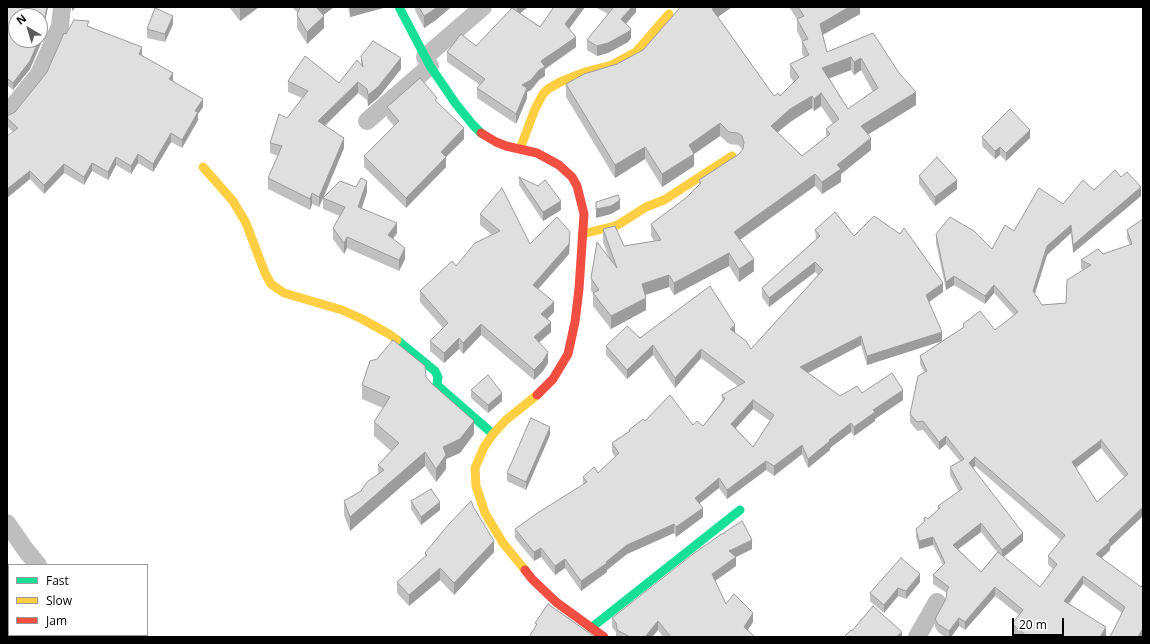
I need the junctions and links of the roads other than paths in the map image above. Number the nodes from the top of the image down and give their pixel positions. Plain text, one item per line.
1 (62, 7) edge
2 (399, 7) edge
3 (483, 7) edge
4 (669, 14) dead end
5 (428, 61) junction
6 (7, 114) edge
7 (367, 121) dead end
8 (520, 149) junction
9 (732, 156) dead end
10 (203, 167) dead end
11 (582, 234) junction
12 (493, 434) junction
13 (740, 510) dead end
14 (7, 524) edge
15 (37, 564) edge
16 (937, 602) dead end
17 (592, 628) junction
18 (604, 637) edge
19 (917, 637) edge

1 - 6 street
2 - 5 street
3 - 5 street
4 - 8 street
5 - 7 street
5 - 8 street
8 - 11 street
9 - 11 street
10 - 12 street
11 - 12 street
12 - 17 street
13 - 17 street
14 - 15 street
16 - 19 street
17 - 18 street

